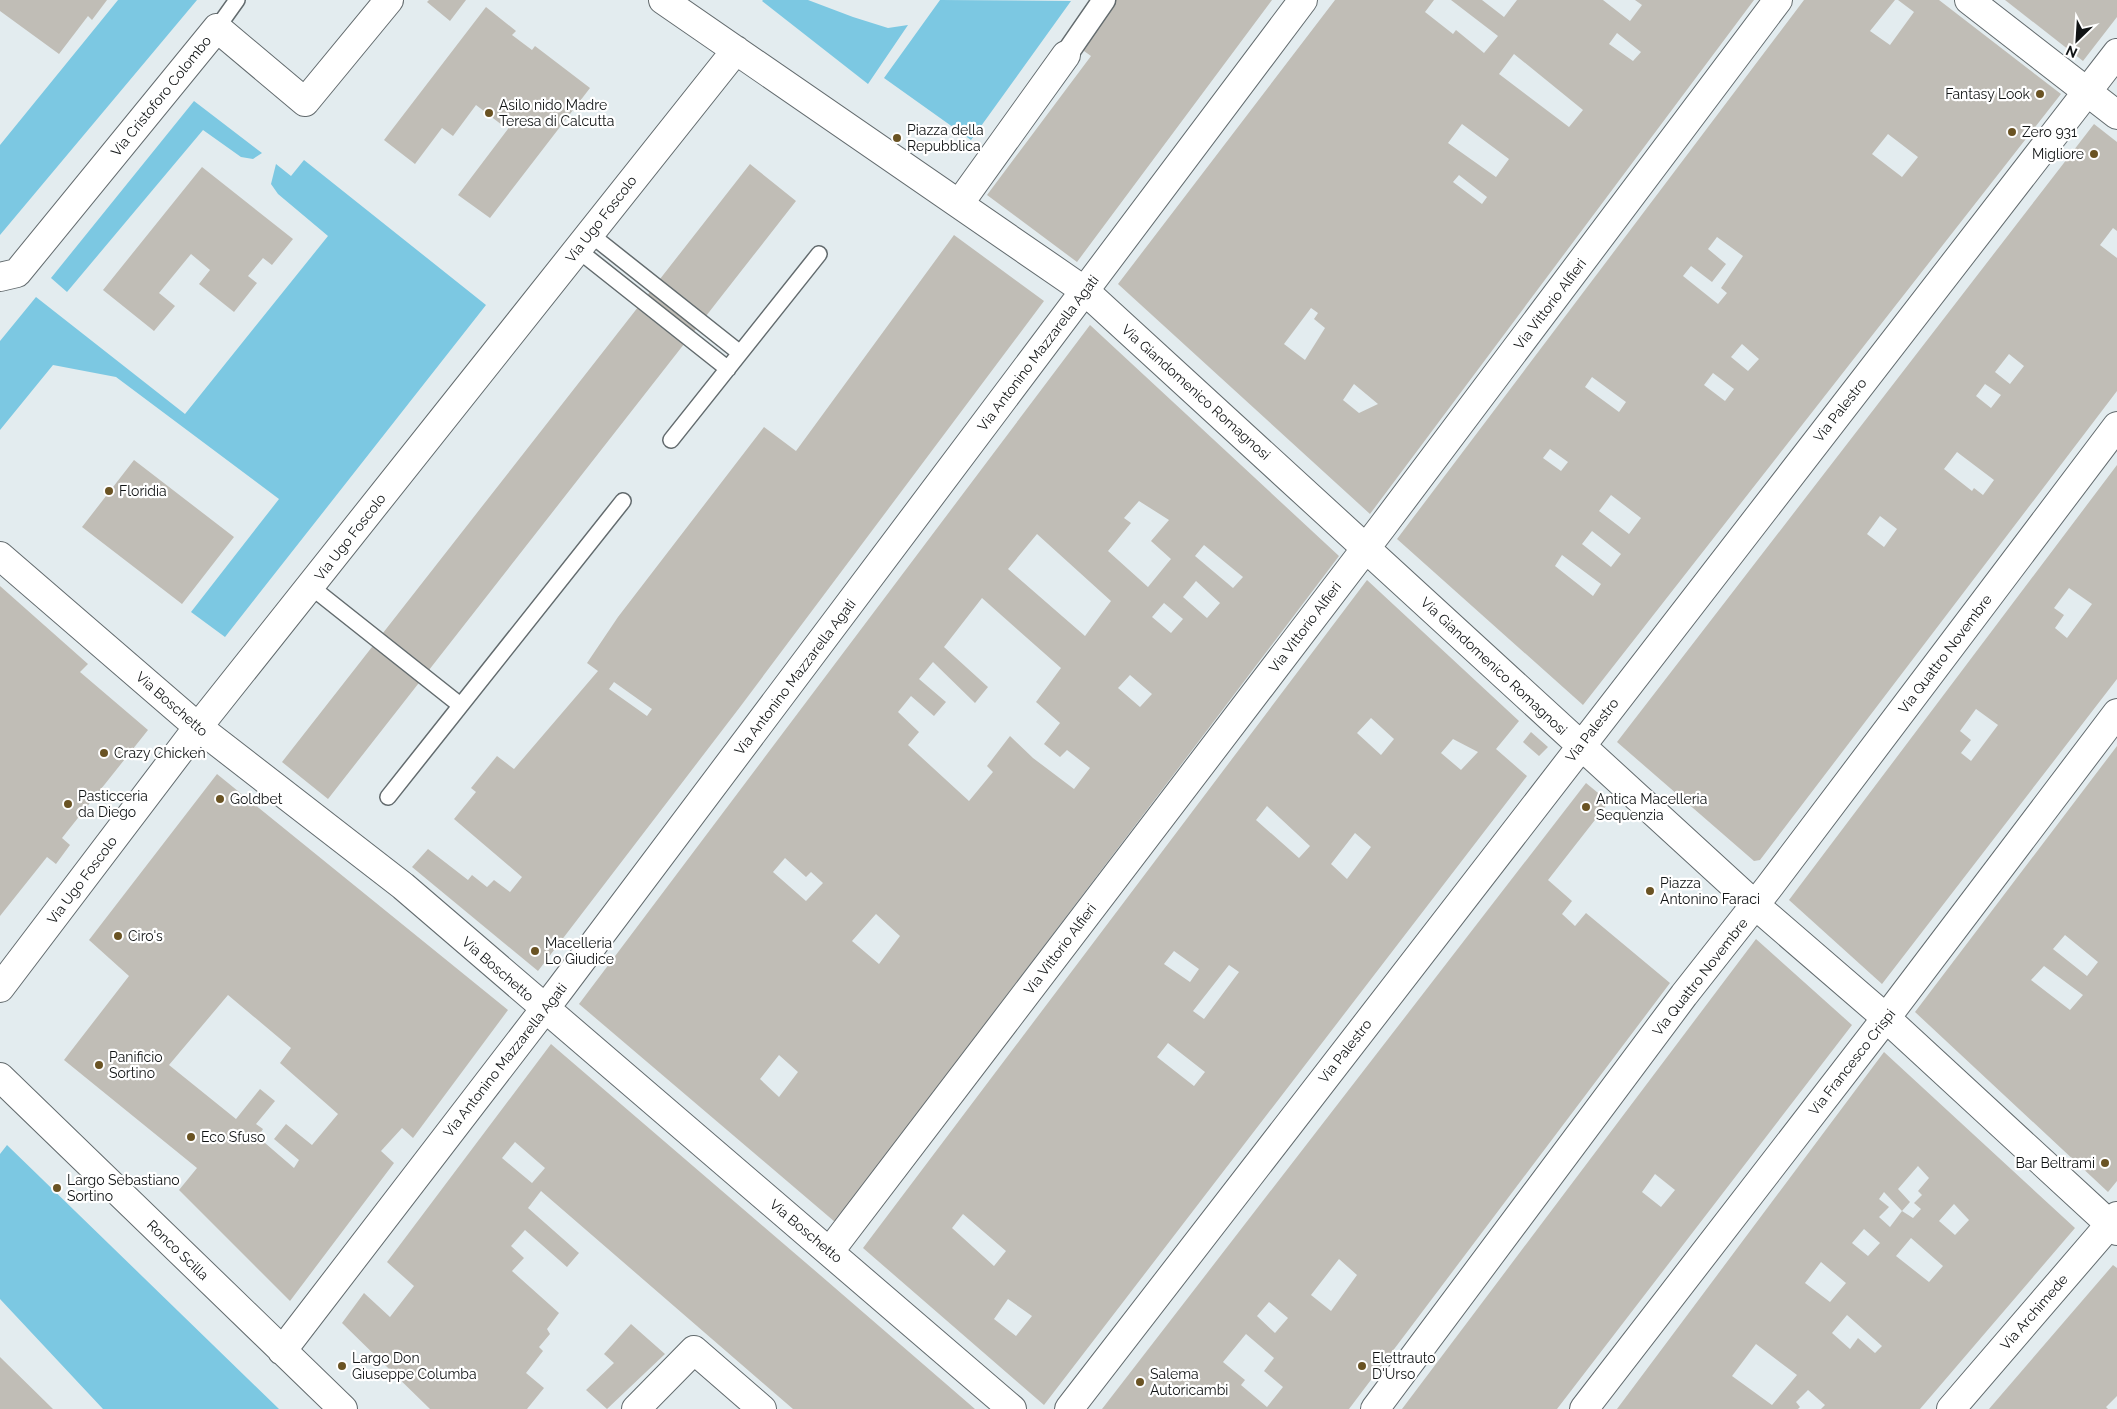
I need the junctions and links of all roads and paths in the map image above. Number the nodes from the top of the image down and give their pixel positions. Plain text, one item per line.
1 (237, 0) edge
2 (389, 0) edge
3 (663, 0) edge
4 (1104, 0) edge
5 (1302, 0) edge
6 (1778, 0) edge
7 (1968, 0) edge
8 (217, 28) junction
9 (736, 50) junction
10 (2117, 53) edge
11 (1066, 55) joint
12 (2087, 92) junction
13 (2117, 115) edge
14 (966, 209) junction
15 (584, 242) junction
16 (819, 254) dead end
17 (0, 277) edge
18 (1085, 291) junction
19 (740, 353) junction
20 (728, 369) junction
21 (2117, 426) edge
22 (671, 440) dead end
23 (623, 501) dead end
24 (1366, 547) junction
25 (0, 556) edge
26 (310, 586) junction
27 (460, 705) junction
28 (2117, 713) edge
29 (198, 727) junction
30 (1580, 745) junction
31 (388, 797) dead end
32 (1755, 905) junction
33 (0, 988) edge
34 (545, 1009) junction
35 (1886, 1018) junction
36 (0, 1077) edge
37 (2114, 1224) edge
38 (830, 1251) junction
39 (282, 1351) junction
40 (343, 1409) edge
41 (636, 1409) edge
42 (762, 1409) edge
43 (1012, 1409) edge
44 (1069, 1409) edge
45 (1375, 1409) edge
46 (1584, 1409) edge
47 (1951, 1409) edge

1 - 8 lane
2 - 8 street, Via Cristoforo Colombo
3 - 9 street, Via Giandomenico Romagnosi
4 - 11 street
5 - 18 street, Via Antonino Mazzarella Agati
6 - 24 street, Via Vittorio Alfieri
7 - 12 street
8 - 17 street, Via Cristoforo Colombo
9 - 14 street, Via Giandomenico Romagnosi
9 - 15 street, Via Ugo Foscolo
10 - 12 street, Via Palestro
11 - 14 street
12 - 13 street
12 - 30 street, Via Palestro
14 - 18 street, Via Giandomenico Romagnosi
15 - 19 lane
15 - 20 lane
15 - 26 street, Via Ugo Foscolo
16 - 19 lane
18 - 24 street, Via Giandomenico Romagnosi
18 - 34 street, Via Antonino Mazzarella Agati
19 - 20 lane
20 - 22 lane
21 - 32 street, Via Quattro Novembre
23 - 27 lane
24 - 30 street, Via Giandomenico Romagnosi
24 - 38 street, Via Vittorio Alfieri
25 - 29 street, Via Boschetto
26 - 27 lane
26 - 29 street, Via Ugo Foscolo
27 - 31 lane
28 - 35 street, Via Francesco Crispi
29 - 33 street, Via Ugo Foscolo
29 - 34 street, Via Boschetto
30 - 32 street, Via Giandomenico Romagnosi
30 - 44 street, Via Palestro
32 - 35 street, Via Giandomenico Romagnosi
32 - 45 street, Via Quattro Novembre
34 - 38 street, Via Boschetto
34 - 39 street, Via Antonino Mazzarella Agati
35 - 37 street, Via Giandomenico Romagnosi
35 - 46 street, Via Francesco Crispi
36 - 39 street, Ronco Scilla
37 - 47 street, Via Archimede
38 - 43 street, Via Boschetto
39 - 40 street, Ronco Scilla
41 - 42 street

